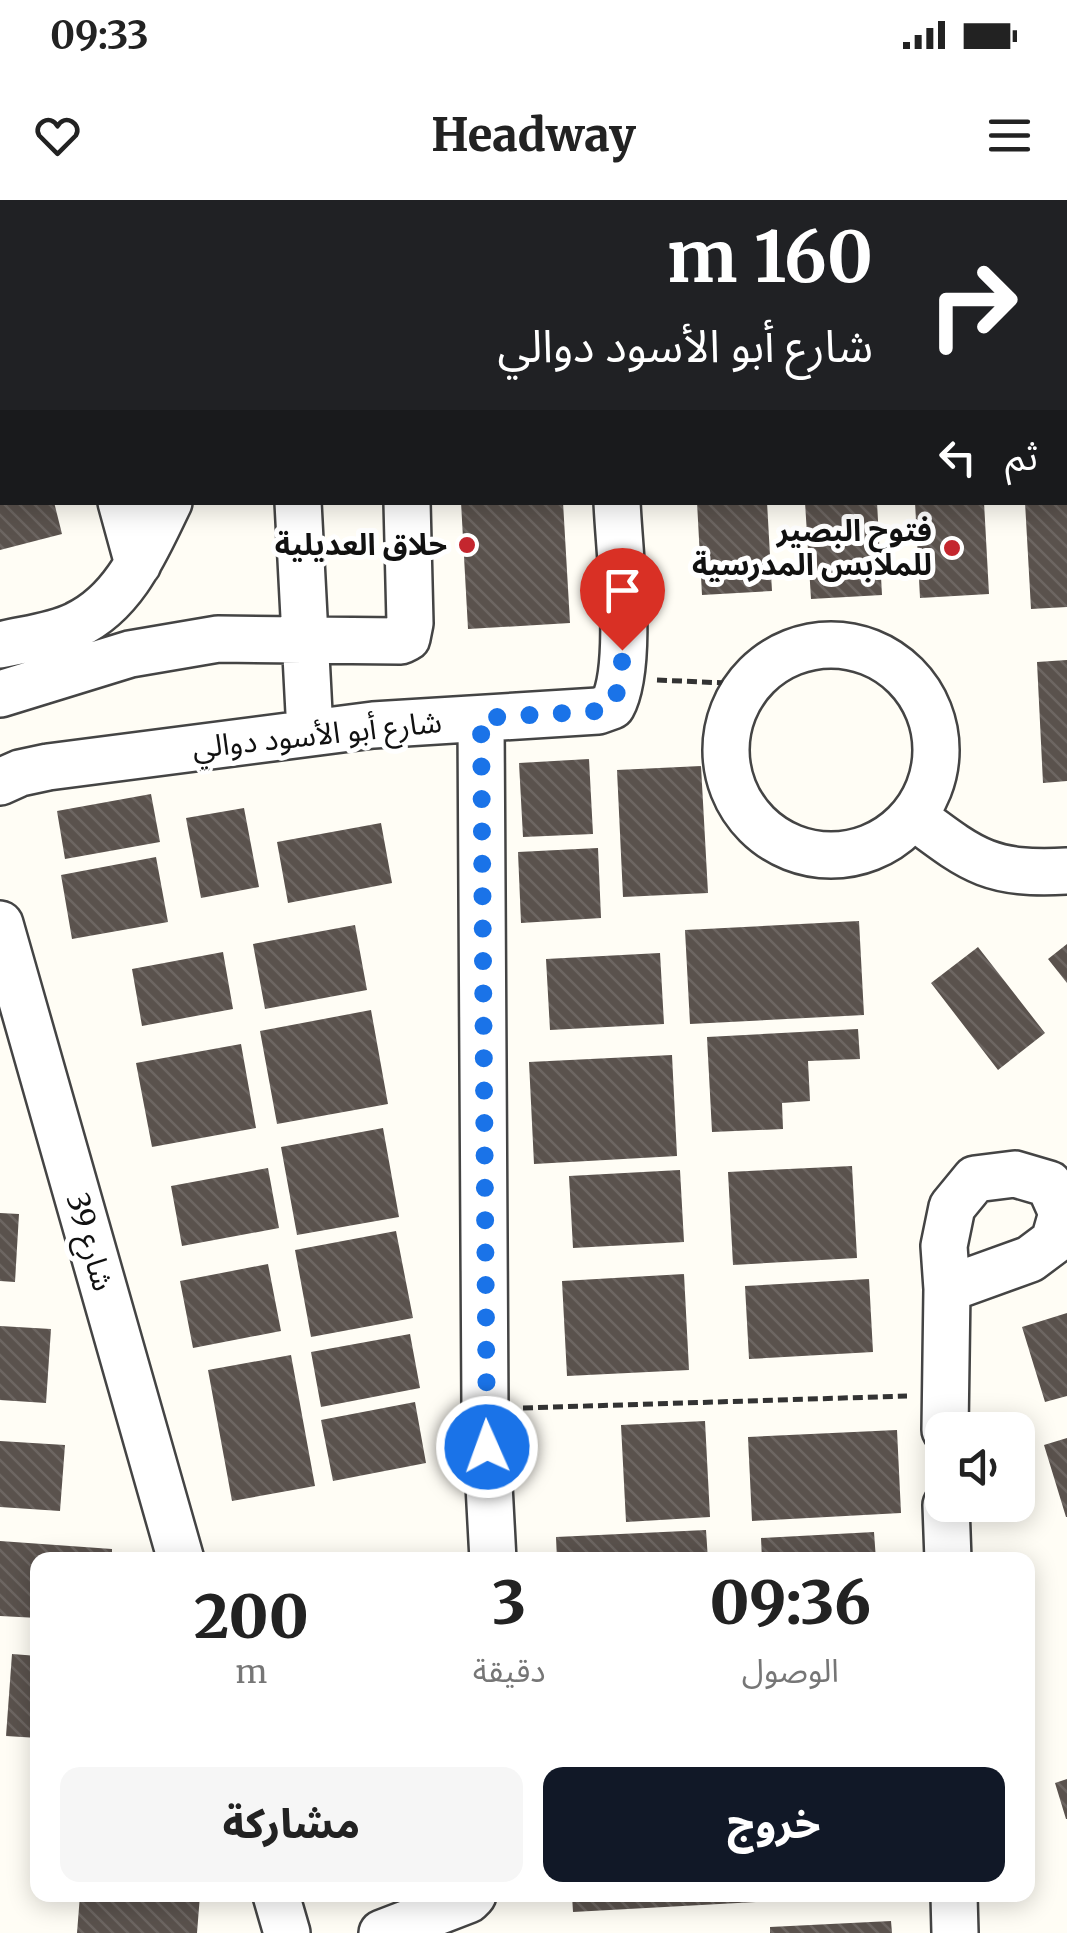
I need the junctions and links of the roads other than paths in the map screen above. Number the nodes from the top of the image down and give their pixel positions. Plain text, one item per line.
1 (121, 505) edge
2 (168, 505) edge
3 (298, 505) edge
4 (407, 505) edge
5 (616, 505) edge
6 (138, 564) junction
7 (305, 642) junction
8 (0, 645) edge
9 (0, 694) edge
10 (481, 718) junction
11 (310, 732) junction
12 (0, 782) edge
13 (913, 816) junction
14 (1067, 870) edge
15 (0, 924) edge
16 (947, 1289) dead end
17 (945, 1412) edge
18 (947, 1522) edge
19 (179, 1552) edge
20 (493, 1552) edge
21 (948, 1552) edge
22 (278, 1902) edge
23 (463, 1902) edge
24 (954, 1902) edge
25 (287, 1933) edge
26 (382, 1933) edge
27 (955, 1933) edge

1 - 6 street
2 - 6 street
3 - 7 street
4 - 7 street
5 - 10 street, شارع أبو الأسود دوالي
6 - 8 street
7 - 9 street
7 - 11 street
10 - 11 street, شارع أبو الأسود دوالي
10 - 20 street
11 - 12 street, شارع أبو الأسود دوالي
13 - 13 street
13 - 14 street
15 - 19 street, شارع 39
16 - 17 street
18 - 21 street
22 - 25 street
23 - 26 street
24 - 27 street

